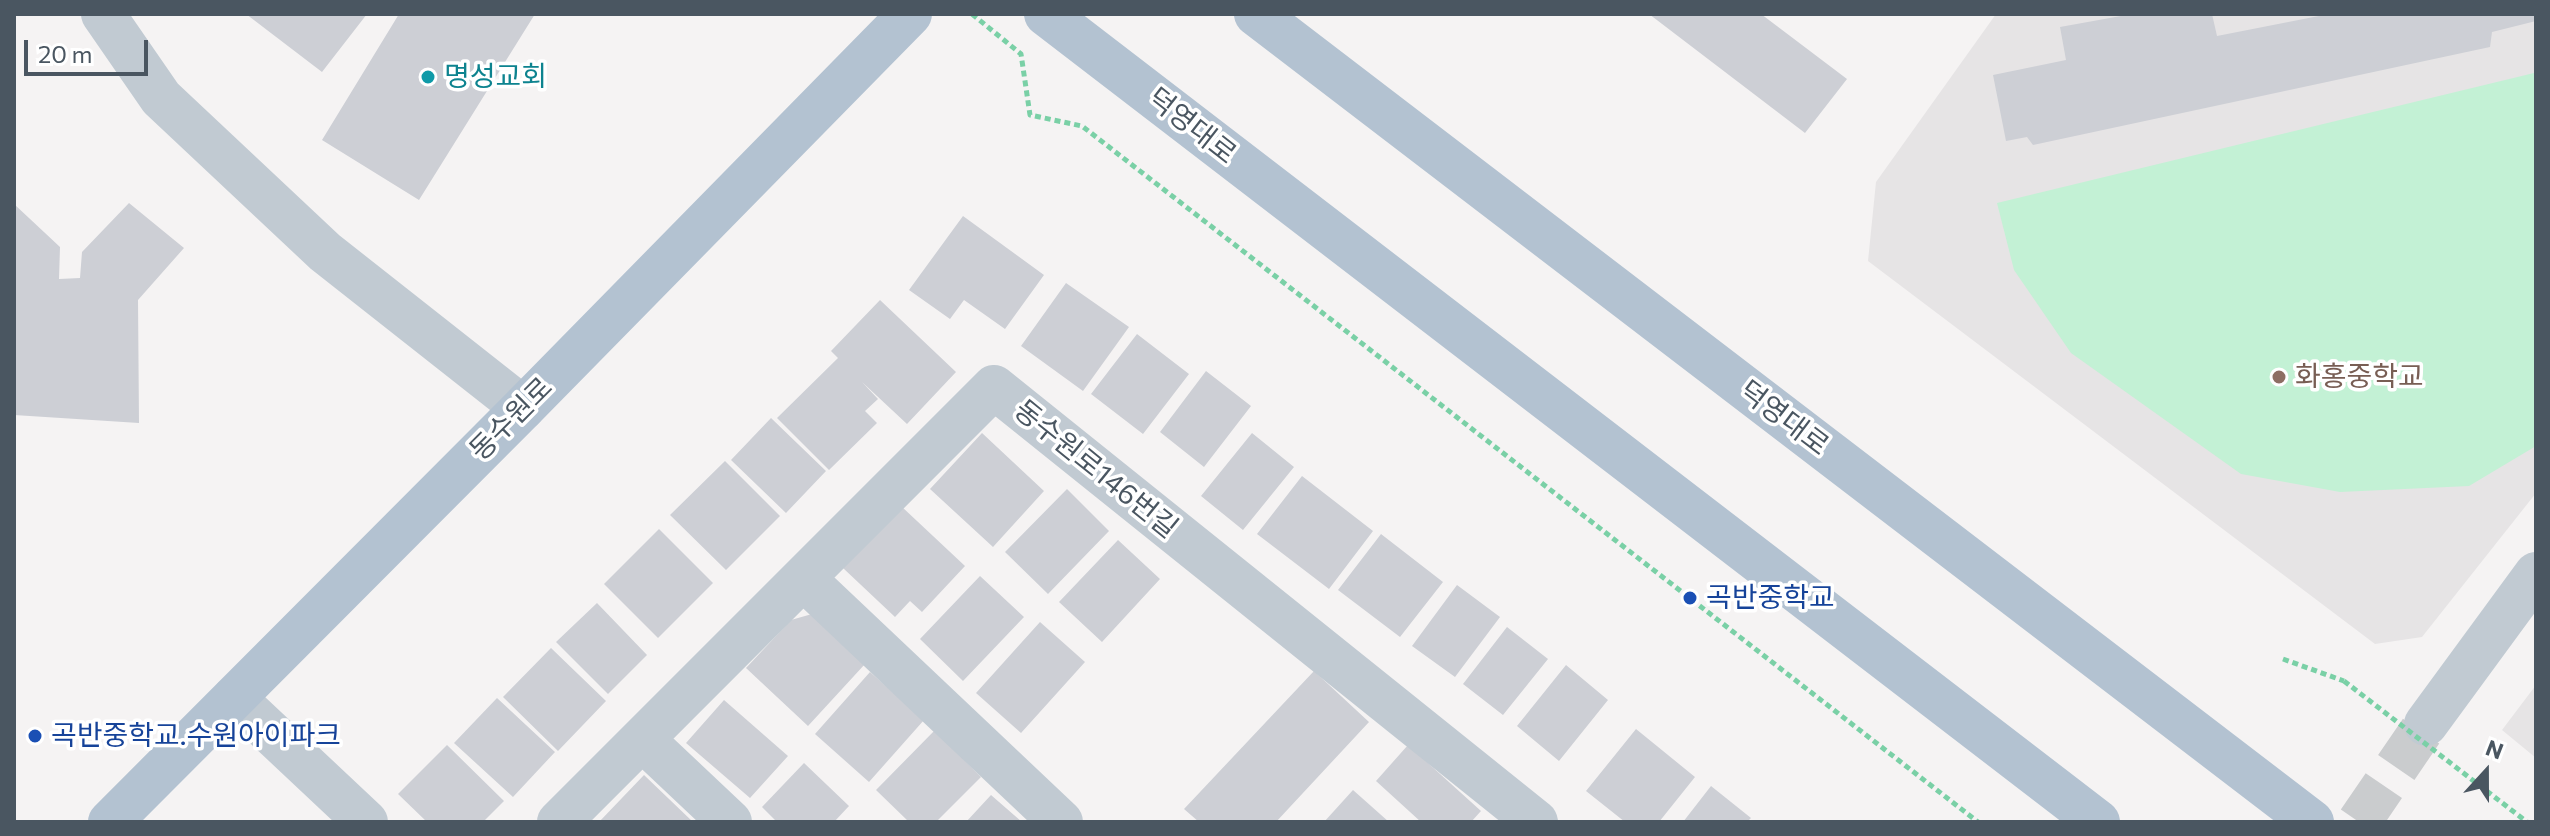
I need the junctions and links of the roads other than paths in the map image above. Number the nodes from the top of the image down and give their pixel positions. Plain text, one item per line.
1 (103, 14) edge
2 (910, 14) edge
3 (1046, 14) edge
4 (1256, 14) edge
5 (523, 408) junction
6 (2536, 574) edge
7 (803, 578) junction
8 (234, 698) junction
9 (2426, 724) tunnel mouth
10 (642, 739) junction
11 (1529, 820) edge
12 (110, 822) edge
13 (366, 822) edge
14 (559, 822) edge
15 (730, 822) edge
16 (1061, 822) edge
17 (2098, 822) edge
18 (2312, 822) edge

1 - 5 street
2 - 5 main road, 동수원로
3 - 17 main road, 덕영대로
4 - 18 main road, 덕영대로
5 - 8 main road, 동수원로
6 - 9 street
7 - 10 street, 동수원로146번길
7 - 11 street, 동수원로146번길
7 - 16 street
8 - 12 main road, 동수원로
8 - 13 street
10 - 14 street, 동수원로146번길
10 - 15 street

